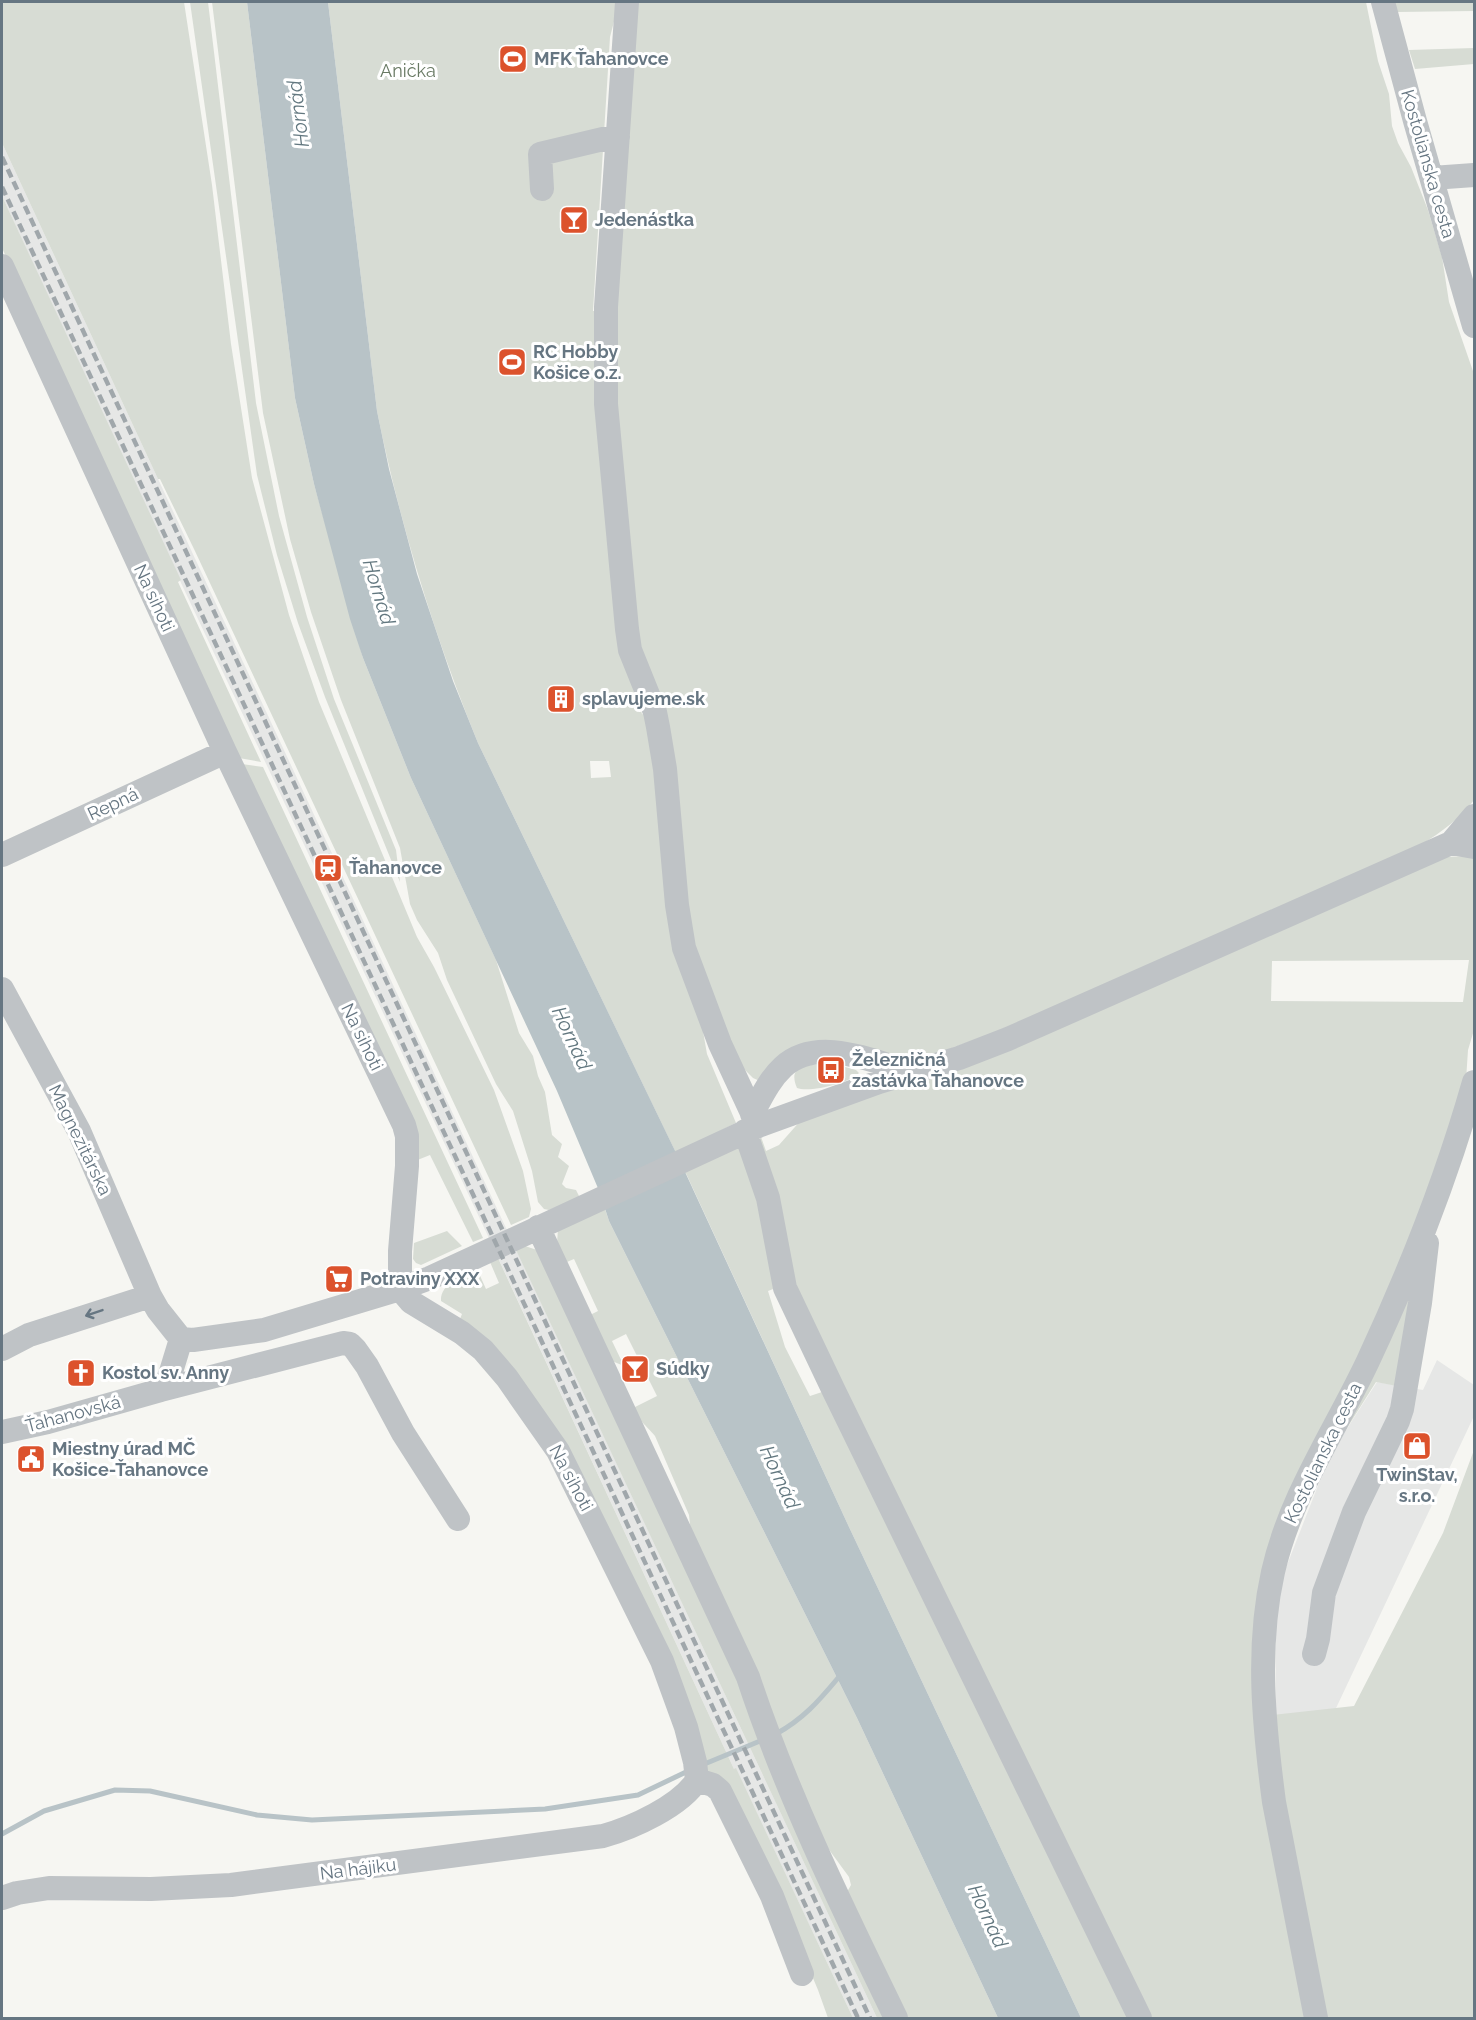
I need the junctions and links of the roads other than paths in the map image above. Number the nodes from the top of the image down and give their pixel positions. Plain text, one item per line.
1 (627, 2) edge
2 (1383, 2) edge
3 (618, 137) junction
4 (1474, 175) edge
5 (1432, 178) junction
6 (542, 189) dead end
7 (2, 266) edge
8 (1474, 326) edge
9 (225, 752) junction
10 (1474, 816) edge
11 (1451, 843) junction
12 (1474, 847) edge
13 (2, 855) edge
14 (2, 989) edge
15 (912, 1072) junction
16 (1474, 1082) edge
17 (746, 1127) junction
18 (1428, 1219) junction
19 (538, 1227) junction
20 (400, 1289) junction
21 (150, 1296) junction
22 (182, 1339) junction
23 (2, 1349) edge
24 (161, 1390) junction
25 (2, 1432) edge
26 (458, 1519) dead end
27 (1314, 1654) dead end
28 (697, 1780) junction
29 (2, 1898) edge
30 (802, 1974) dead end
31 (896, 2019) edge
32 (1140, 2019) edge
33 (1316, 2019) edge

1 - 3 street
2 - 5 street, Kostolianska cesta
3 - 6 street
3 - 17 street
4 - 5 street
5 - 8 street, Kostolianska cesta
7 - 9 street, Na sihoti
9 - 13 street, Repná
9 - 20 street, Na sihoti
10 - 11 street
11 - 12 street
11 - 15 street
14 - 21 street, Magnezitárska
15 - 17 street
15 - 17 street
16 - 18 street, Kostolianska cesta
17 - 19 street
17 - 32 street
18 - 27 street
18 - 33 street, Kostolianska cesta
19 - 20 street
19 - 31 street
20 - 22 street
20 - 28 street, Na sihoti
21 - 22 street
21 -> 23 street
22 - 24 street
24 - 25 street, Ťahanovská
24 - 26 street, Ťahanovská
28 - 29 street, Na hájiku
28 - 30 street

